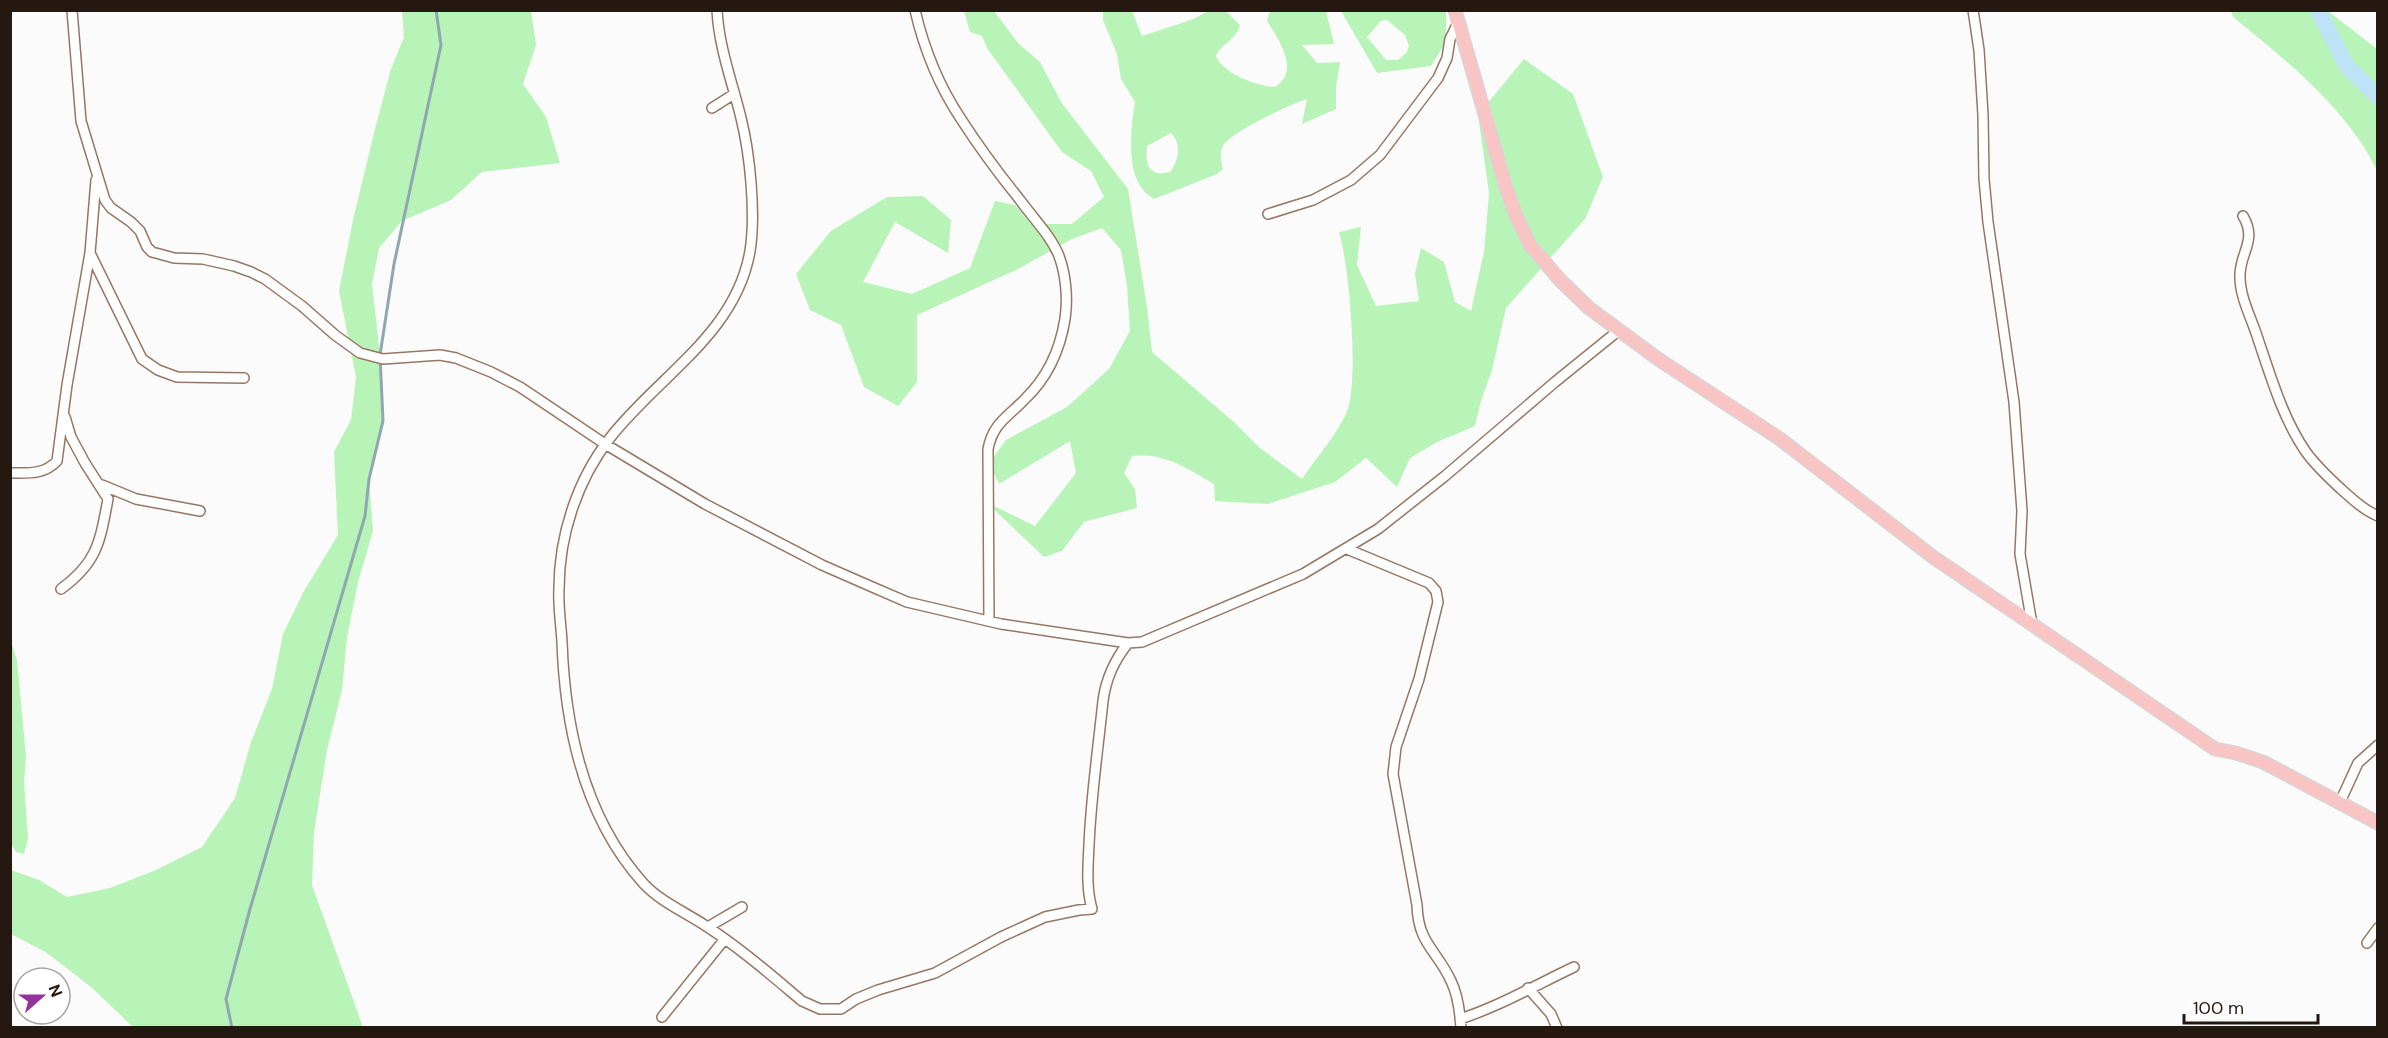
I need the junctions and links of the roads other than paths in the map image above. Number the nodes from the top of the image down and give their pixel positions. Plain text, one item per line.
1 (72, 10) edge
2 (717, 10) edge
3 (915, 10) edge
4 (1973, 10) edge
5 (1457, 16) edge
6 (734, 94) junction
7 (712, 108) dead end
8 (97, 175) junction
9 (1268, 214) dead end
10 (2243, 216) dead end
11 (90, 253) junction
12 (1618, 331) junction
13 (244, 378) dead end
14 (63, 412) junction
15 (605, 444) junction
16 (10, 473) edge
17 (100, 484) junction
18 (200, 511) dead end
19 (2378, 516) edge
20 (1347, 549) junction
21 (61, 589) dead end
22 (989, 621) junction
23 (2032, 624) junction
24 (1128, 643) junction
25 (2378, 745) edge
26 (2340, 802) junction
27 (2378, 823) edge
28 (742, 907) dead end
29 (708, 927) junction
30 (2378, 928) edge
31 (724, 940) junction
32 (2367, 943) dead end
33 (1575, 967) dead end
34 (1528, 988) junction
35 (662, 1017) dead end
36 (1460, 1023) edge
37 (1557, 1028) edge

1 - 8 street
2 - 6 street
3 - 22 street
4 - 23 street
5 - 9 street
5 - 12 main road
6 - 7 street
6 - 15 street
8 - 11 street
8 - 15 street
10 - 19 street
11 - 13 street
11 - 14 street
12 - 20 street
12 - 23 main road
14 - 16 street
14 - 17 street
15 - 22 street
15 - 29 street
17 - 18 street
17 - 21 street
20 - 24 street
20 - 36 street
22 - 24 street
23 - 26 main road
24 - 31 street
25 - 26 street
26 - 27 main road
28 - 29 street
29 - 31 street
30 - 32 street
31 - 35 street
33 - 34 street
34 - 36 street
34 - 37 street

